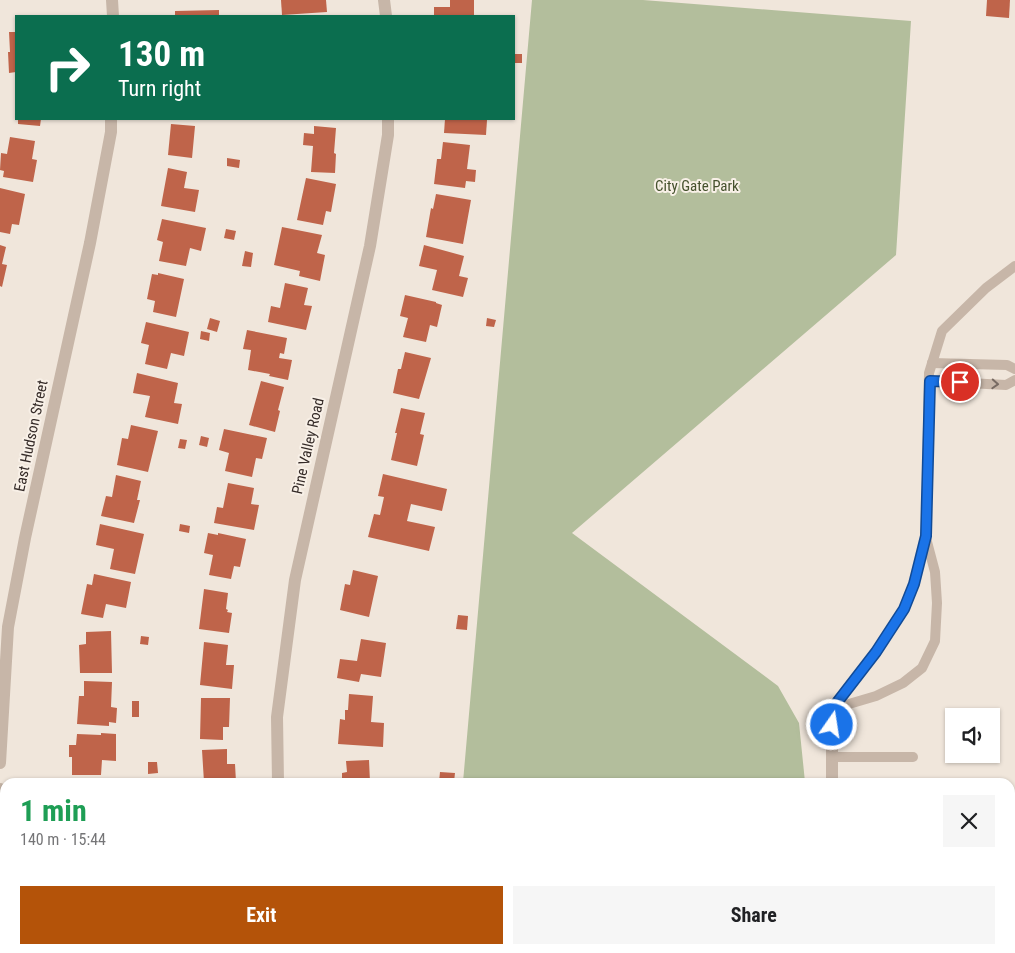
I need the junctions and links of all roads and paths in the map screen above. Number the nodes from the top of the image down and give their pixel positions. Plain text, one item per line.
1 (112, 0) edge
2 (384, 0) edge
3 (113, 15) edge
4 (386, 15) edge
5 (111, 120) edge
6 (388, 120) edge
7 (1015, 266) edge
8 (932, 363) junction
9 (1015, 369) edge
10 (1015, 380) edge
11 (930, 381) junction
12 (926, 536) junction
13 (832, 709) junction
14 (833, 757) junction
15 (913, 757) dead end
16 (0, 763) edge
17 (278, 778) edge
18 (832, 778) edge

1 - 3 street
2 - 4 street
5 - 16 street, East Hudson Street
6 - 17 street, Pine Valley Road
7 - 8 lane
8 - 9 lane
8 - 11 lane
11 -> 10 lane
11 - 12 lane
12 - 13 lane
12 - 13 lane
13 - 14 street
14 - 15 lane
14 - 18 street

